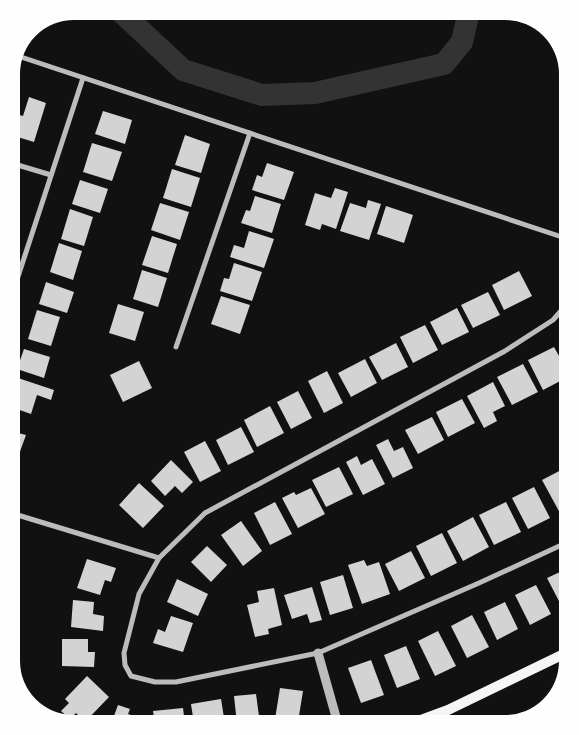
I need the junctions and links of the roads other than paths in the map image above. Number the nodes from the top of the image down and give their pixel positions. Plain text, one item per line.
1 (23, 58) edge
2 (83, 78) junction
3 (250, 133) junction
4 (20, 166) edge
5 (51, 175) junction
6 (559, 236) edge
7 (20, 270) edge
8 (559, 313) edge
9 (176, 347) dead end
10 (20, 516) edge
11 (559, 546) edge
12 (159, 558) junction
13 (318, 653) junction
14 (559, 656) edge
15 (335, 715) edge
16 (434, 715) edge

1 - 2 street
2 - 3 street
2 - 5 street
3 - 6 street
3 - 9 street
4 - 5 street
5 - 7 street
8 - 12 street
10 - 12 street
11 - 13 street
12 - 13 street
13 - 15 street
14 - 16 main road

